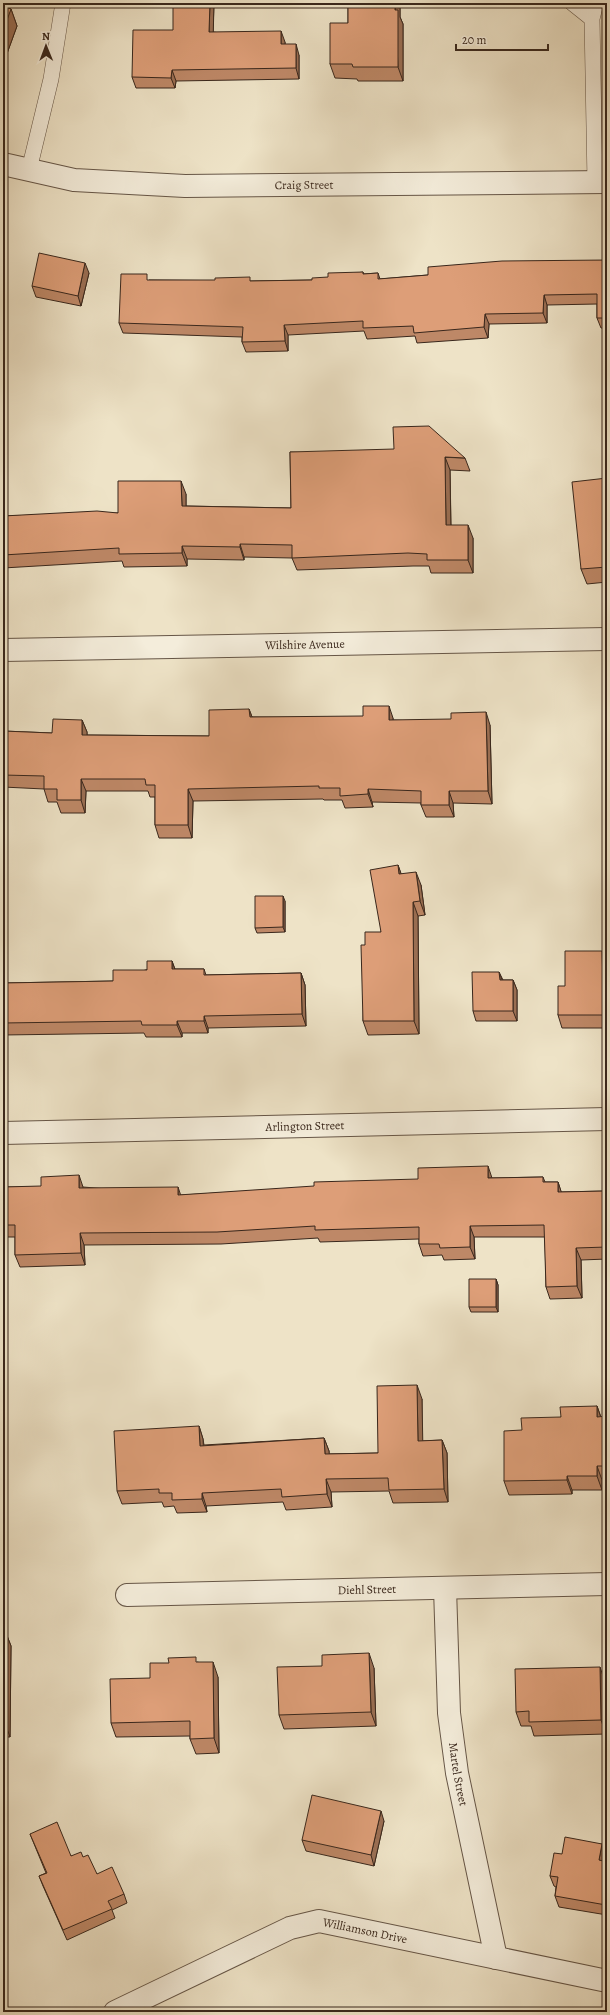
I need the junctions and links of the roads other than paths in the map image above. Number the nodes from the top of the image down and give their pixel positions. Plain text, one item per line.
1 (63, 3) edge
2 (572, 3) edge
3 (596, 3) edge
4 (592, 18) junction
5 (3, 164) edge
6 (29, 170) junction
7 (601, 182) edge
8 (607, 639) edge
9 (3, 650) edge
10 (607, 1119) edge
11 (3, 1133) edge
12 (607, 1584) edge
13 (445, 1588) junction
14 (127, 1595) dead end
15 (496, 1958) junction
16 (607, 1981) edge
17 (115, 2012) edge

1 - 6 lane
2 - 4 lane
3 - 4 lane
4 - 7 lane
5 - 6 street, Craig Street
6 - 7 street, Craig Street
8 - 9 street, Wilshire Avenue
10 - 11 street, Arlington Street
12 - 13 street, Diehl Street
13 - 14 street, Diehl Street
13 - 15 street, Martel Street
15 - 16 street, Williamson Drive
15 - 17 street, Williamson Drive

